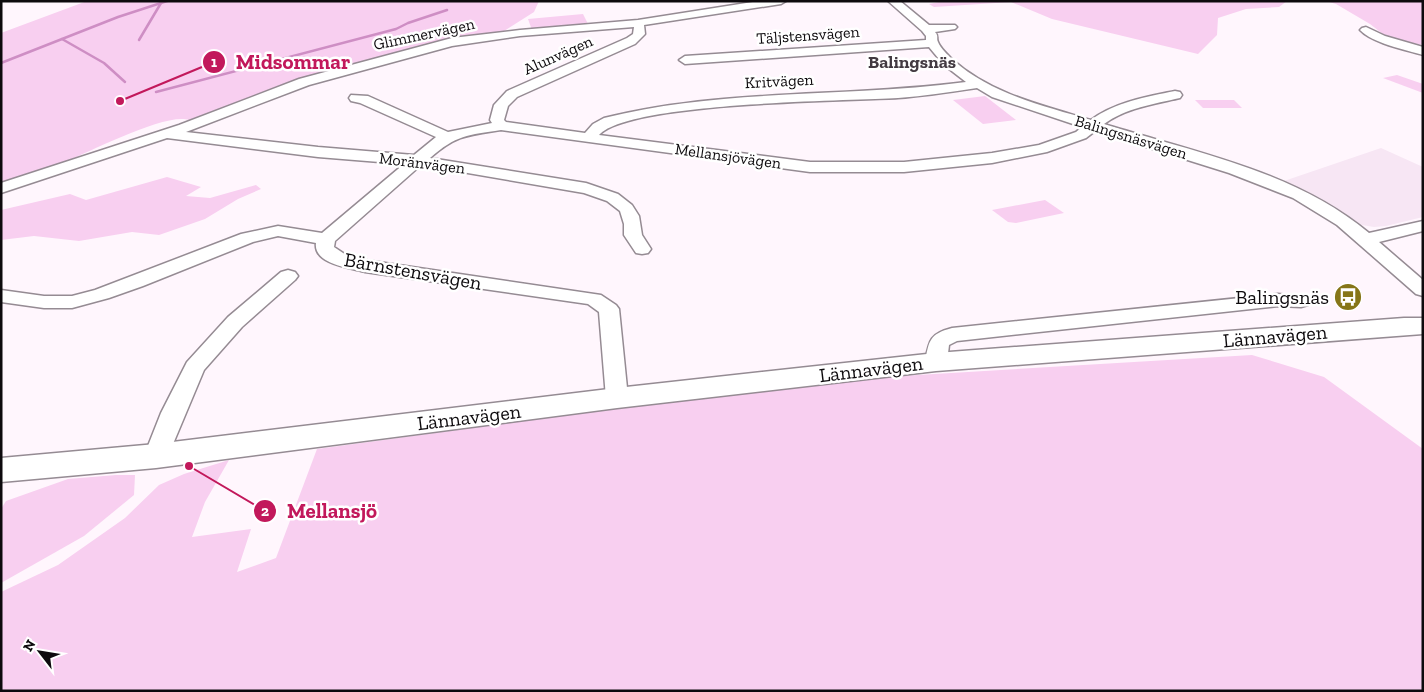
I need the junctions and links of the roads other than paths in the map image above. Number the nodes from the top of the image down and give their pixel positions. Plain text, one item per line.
1 (781, 1) edge
2 (893, 1) edge
3 (638, 23) junction
4 (951, 27) dead end
5 (926, 29) junction
6 (1366, 30) dead end
7 (932, 43) junction
8 (1423, 50) edge
9 (685, 60) dead end
10 (978, 84) junction
11 (1014, 90) dead end
12 (1171, 91) dead end
13 (997, 94) junction
14 (356, 98) dead end
15 (501, 126) junction
16 (1094, 126) junction
17 (166, 134) junction
18 (447, 137) junction
19 (589, 137) junction
20 (416, 160) junction
21 (1, 188) edge
22 (1423, 226) edge
23 (326, 239) junction
24 (1367, 239) junction
25 (642, 249) dead end
26 (1384, 256) junction
27 (288, 276) dead end
28 (1423, 282) edge
29 (1423, 290) edge
30 (1, 296) edge
31 (1302, 301) dead end
32 (1417, 324) edge
33 (936, 362) junction
34 (617, 398) junction
35 (156, 456) junction
36 (1, 470) edge

1 - 3 street, Glimmervägen
2 - 5 street, Balingsnäsvägen
3 - 15 street, Alunvägen
3 - 17 street, Glimmervägen
4 - 5 street
5 - 7 street, Balingsnäsvägen
6 - 8 street
7 - 9 street, Täljstensvägen
7 - 10 street, Balingsnäsvägen
10 - 13 street, Balingsnäsvägen
10 - 19 street, Kritvägen
11 - 13 street
12 - 16 street, Mellansjövägen
13 - 16 street, Balingsnäsvägen
14 - 18 street
15 - 18 street, Mellansjövägen
15 - 19 street, Mellansjövägen
16 - 19 street, Mellansjövägen
16 - 24 street, Balingsnäsvägen
17 - 20 street, Moränvägen
17 - 21 street, Glimmervägen
18 - 20 street, Mellansjövägen
20 - 23 street, Mellansjövägen
20 - 25 street, Moränvägen
22 - 24 street
23 - 30 street, Bärnstensvägen
23 - 34 street, Bärnstensvägen
24 - 26 street, Balingsnäsvägen
26 - 28 street, Balingsnäsvägen
26 - 29 street, Balingsnäsvägen
27 - 35 street
31 - 33 street, Lännavägen
32 - 33 main road, Lännavägen
33 - 34 main road, Lännavägen
34 - 35 main road, Lännavägen
35 - 36 main road, Lännavägen

